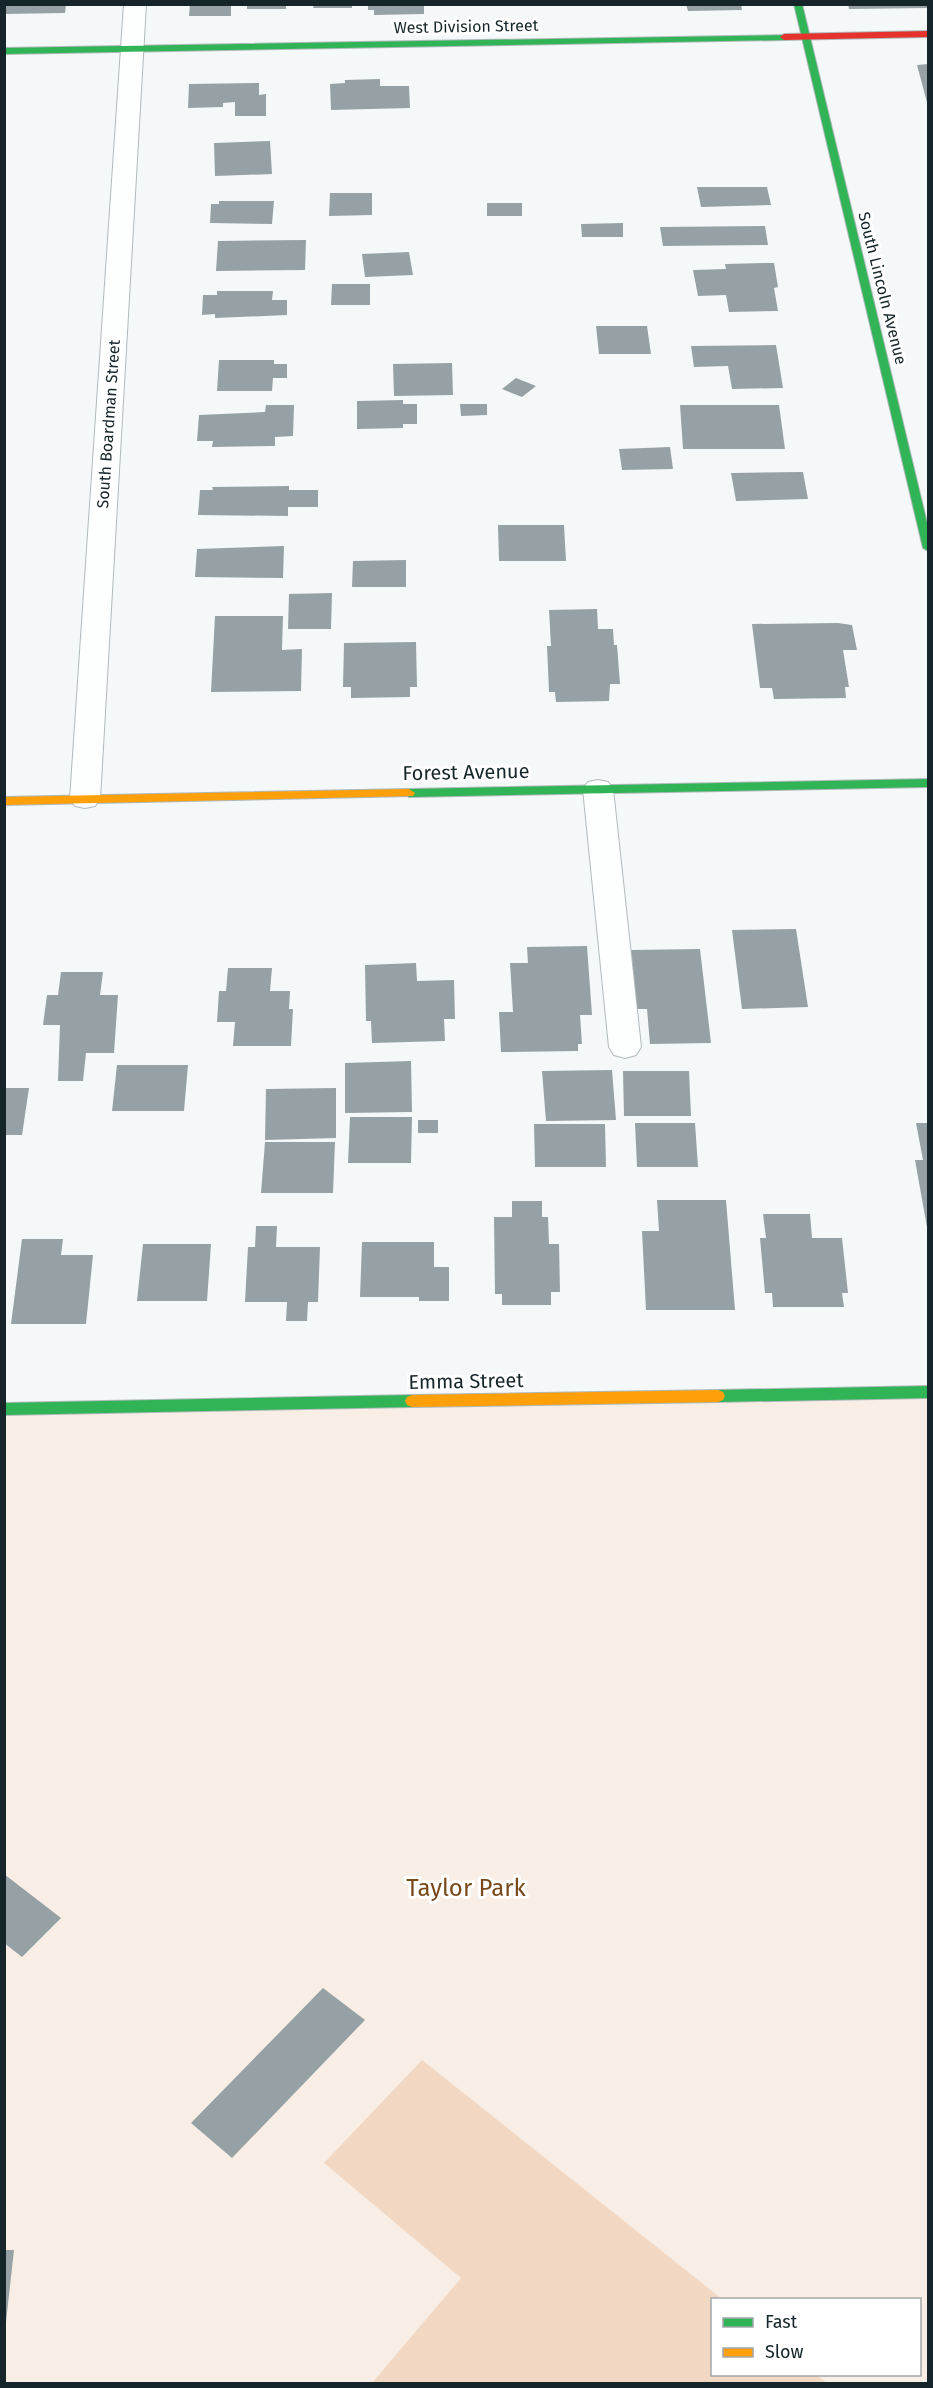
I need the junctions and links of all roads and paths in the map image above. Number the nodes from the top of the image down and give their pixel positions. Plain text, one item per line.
1 (135, 4) edge
2 (798, 4) edge
3 (928, 34) edge
4 (805, 37) junction
5 (132, 48) junction
6 (4, 51) edge
7 (928, 548) edge
8 (928, 783) edge
9 (598, 789) junction
10 (85, 799) junction
11 (4, 801) edge
12 (625, 1047) dead end
13 (928, 1392) edge
14 (4, 1409) edge

1 - 5 street, South Boardman Street
2 - 4 street, South Lincoln Avenue
3 - 4 street, West Division Street
4 - 5 street, West Division Street
4 - 7 street, South Lincoln Avenue
5 - 6 street, West Division Street
5 - 10 street, South Boardman Street
8 - 9 street, Forest Avenue
9 - 10 street, Forest Avenue
9 - 12 street
10 - 11 street, Forest Avenue
13 - 14 street, Emma Street

